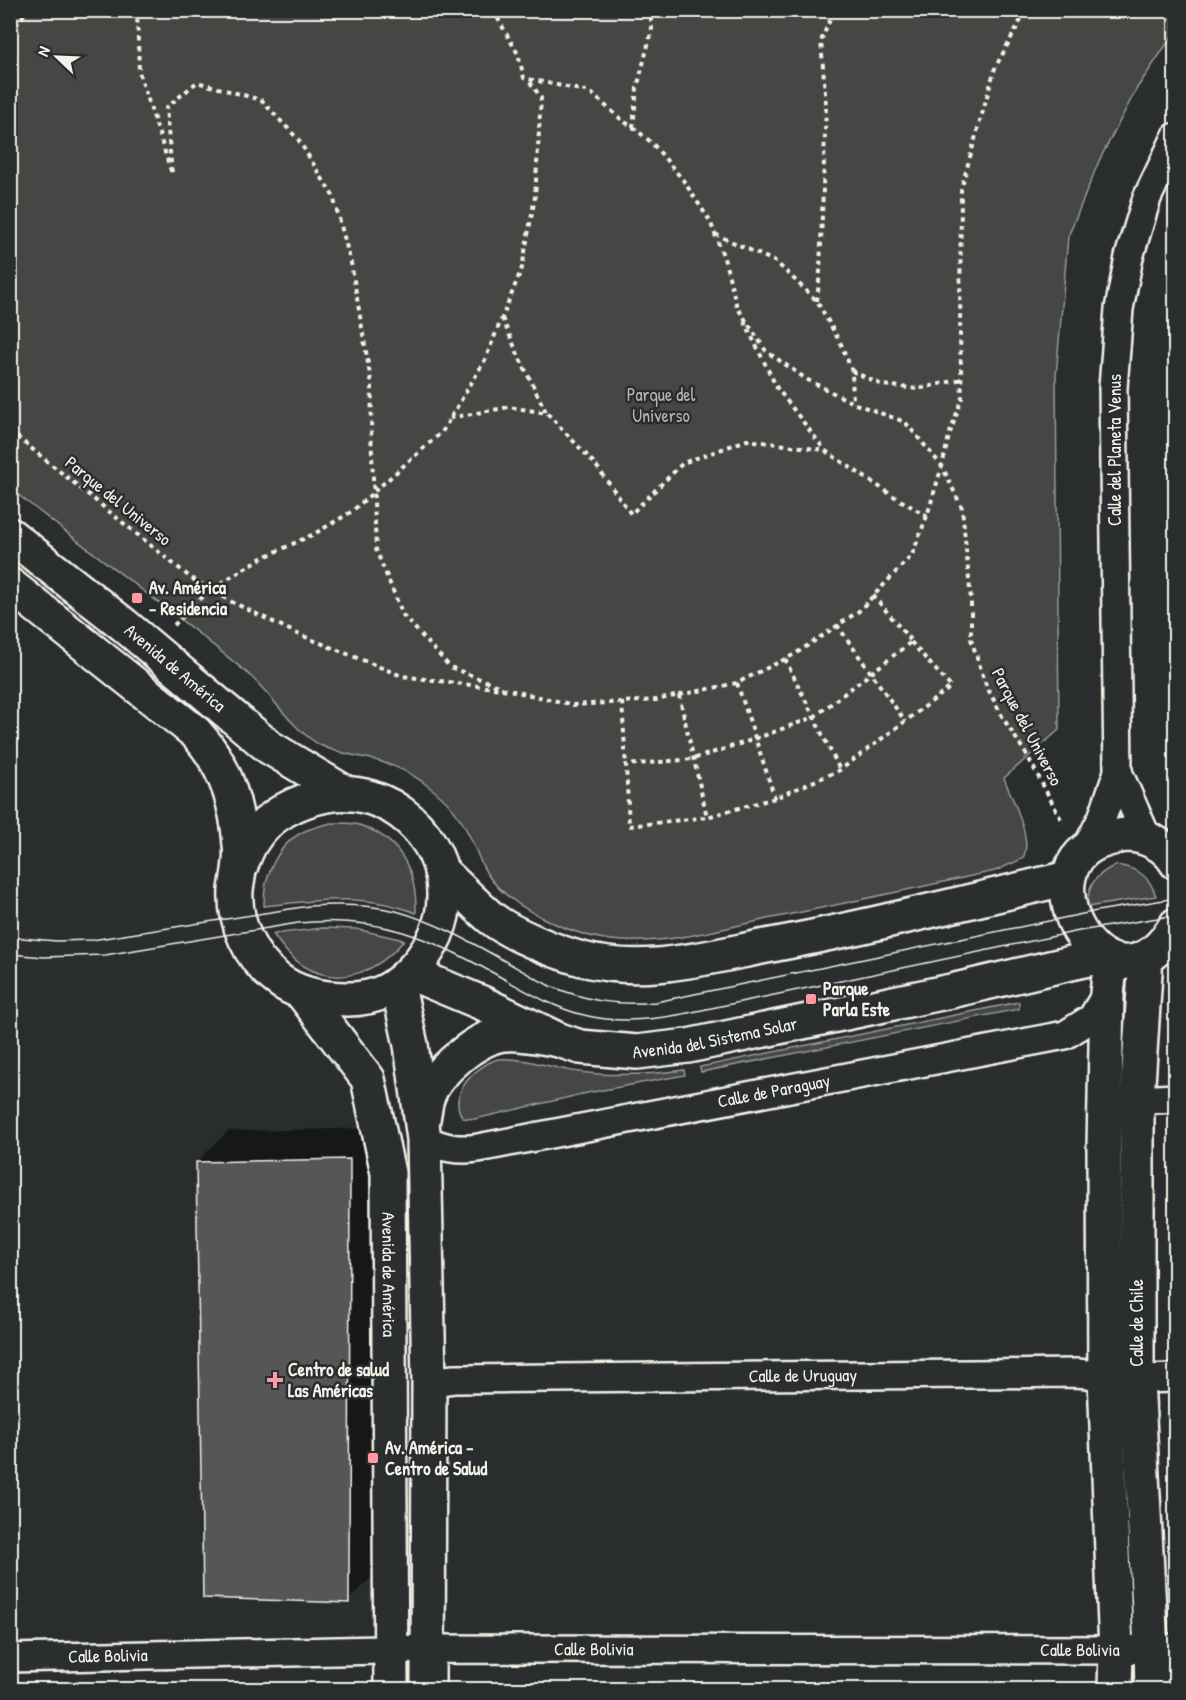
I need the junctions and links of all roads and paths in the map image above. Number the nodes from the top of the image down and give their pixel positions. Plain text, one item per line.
1 (28, 10) edge
2 (137, 10) edge
3 (493, 10) edge
4 (650, 10) edge
5 (834, 10) edge
6 (1029, 10) edge
7 (10, 32) edge
8 (528, 79) junction
9 (633, 127) junction
10 (1176, 138) edge
11 (714, 234) junction
12 (817, 301) junction
13 (737, 307) junction
14 (502, 318) junction
15 (852, 371) junction
16 (962, 379) junction
17 (853, 403) junction
18 (547, 412) junction
19 (450, 419) junction
20 (10, 431) edge
21 (825, 450) junction
22 (942, 465) junction
23 (373, 493) junction
24 (927, 516) junction
25 (10, 536) edge
26 (211, 589) junction
27 (873, 595) junction
28 (13, 596) edge
29 (173, 626) dead end
30 (837, 626) junction
31 (911, 642) junction
32 (785, 659) junction
33 (871, 674) junction
34 (737, 683) junction
35 (509, 690) junction
36 (679, 695) junction
37 (622, 702) junction
38 (814, 717) junction
39 (905, 721) junction
40 (755, 739) junction
41 (693, 759) junction
42 (626, 765) junction
43 (840, 770) junction
44 (1118, 772) junction
45 (344, 792) junction
46 (775, 798) junction
47 (707, 817) junction
48 (1063, 823) dead end
49 (1087, 847) junction
50 (1163, 847) edge
51 (239, 870) junction
52 (441, 871) junction
53 (1068, 878) junction
54 (1166, 940) edge
55 (1106, 958) junction
56 (404, 979) junction
57 (302, 993) junction
58 (1107, 993) junction
59 (559, 1040) junction
60 (1176, 1098) edge
61 (1137, 1100) junction
62 (423, 1130) junction
63 (1105, 1377) junction
64 (1137, 1378) junction
65 (1176, 1378) edge
66 (429, 1382) junction
67 (1163, 1648) edge
68 (427, 1649) junction
69 (390, 1650) junction
70 (1116, 1650) junction
71 (10, 1658) edge
72 (391, 1689) edge
73 (428, 1689) edge
74 (1115, 1689) edge
75 (1152, 1689) edge

1 - 7 path
2 - 23 path, Parque del Universo
3 - 8 path
4 - 9 path
5 - 12 path
6 - 16 path, Parque del Universo
8 - 9 path, Parque del Universo
8 - 14 path
9 - 11 path, Parque del Universo
10 - 44 street, Calle del Planeta Venus
11 - 12 path
11 - 13 path, Parque del Universo
12 - 15 path
13 - 17 path, Parque del Universo
13 - 21 path, Parque del Universo
14 - 18 path, Parque del Universo
14 - 19 path
15 - 16 path
15 - 17 path
16 - 22 path, Parque del Universo
17 - 22 path, Parque del Universo
18 - 19 path
18 - 21 path, Parque del Universo
19 - 23 path
20 - 26 path, Parque del Universo
21 - 24 path, Parque del Universo
22 - 24 path, Parque del Universo
22 - 48 path, Parque del Universo
23 - 26 path
23 - 35 path, Parque del Universo
24 - 27 path, Parque del Universo
25 - 45 street, Avenida de América
26 - 29 path
26 - 35 path, Parque del Universo
27 - 30 path, Parque del Universo
27 - 31 path
28 - 51 street, Avenida de América
30 - 32 path, Parque del Universo
30 - 33 path
31 - 33 path
31 - 39 path
32 - 34 path, Parque del Universo
32 - 38 path
33 - 38 path
33 - 39 path
34 - 36 path, Parque del Universo
34 - 40 path
35 - 37 path, Parque del Universo
36 - 37 path, Parque del Universo
36 - 41 path
37 - 42 path
38 - 40 path
38 - 43 path
39 - 43 path
40 - 41 path
40 - 46 path
41 - 42 path
41 - 47 path
42 - 47 path
43 - 46 path
44 - 49 street, Calle del Planeta Venus
44 - 50 street, Calle del Planeta Venus
45 - 51 street, Avenida de América
45 - 52 street, Avenida de América
46 - 47 path
49 - 50 street
49 - 53 street
51 - 57 street, Avenida de América
52 - 53 street
52 - 56 street, Avenida de América
53 - 55 street
54 - 55 street, Avenida del Sistema Solar
54 - 61 street, Calle de Chile
55 - 58 street, Calle de Chile
55 - 59 street, Avenida del Sistema Solar
56 - 57 street, Avenida de América
56 - 59 street, Avenida del Sistema Solar
56 - 62 street, Avenida de América
57 - 69 street, Avenida de América
58 - 62 street, Calle de Paraguay
58 - 63 street, Calle de Chile
59 - 62 street
60 - 61 street
61 - 64 street, Calle de Chile
62 - 66 street, Avenida de América
63 - 64 street, Calle de Uruguay
63 - 66 street, Calle de Uruguay
63 - 70 street, Calle de Chile
64 - 65 street, Calle de Uruguay
64 - 67 street, Calle de Chile
66 - 68 street, Avenida de América
67 - 70 street, Calle Bolivia
67 - 75 street, Calle de Chile
68 - 69 street, Calle Bolivia
68 - 70 street, Calle Bolivia
68 - 73 street, Avenida de América
69 - 71 street, Calle Bolivia
69 - 72 street, Avenida de América
70 - 74 street, Calle de Chile

